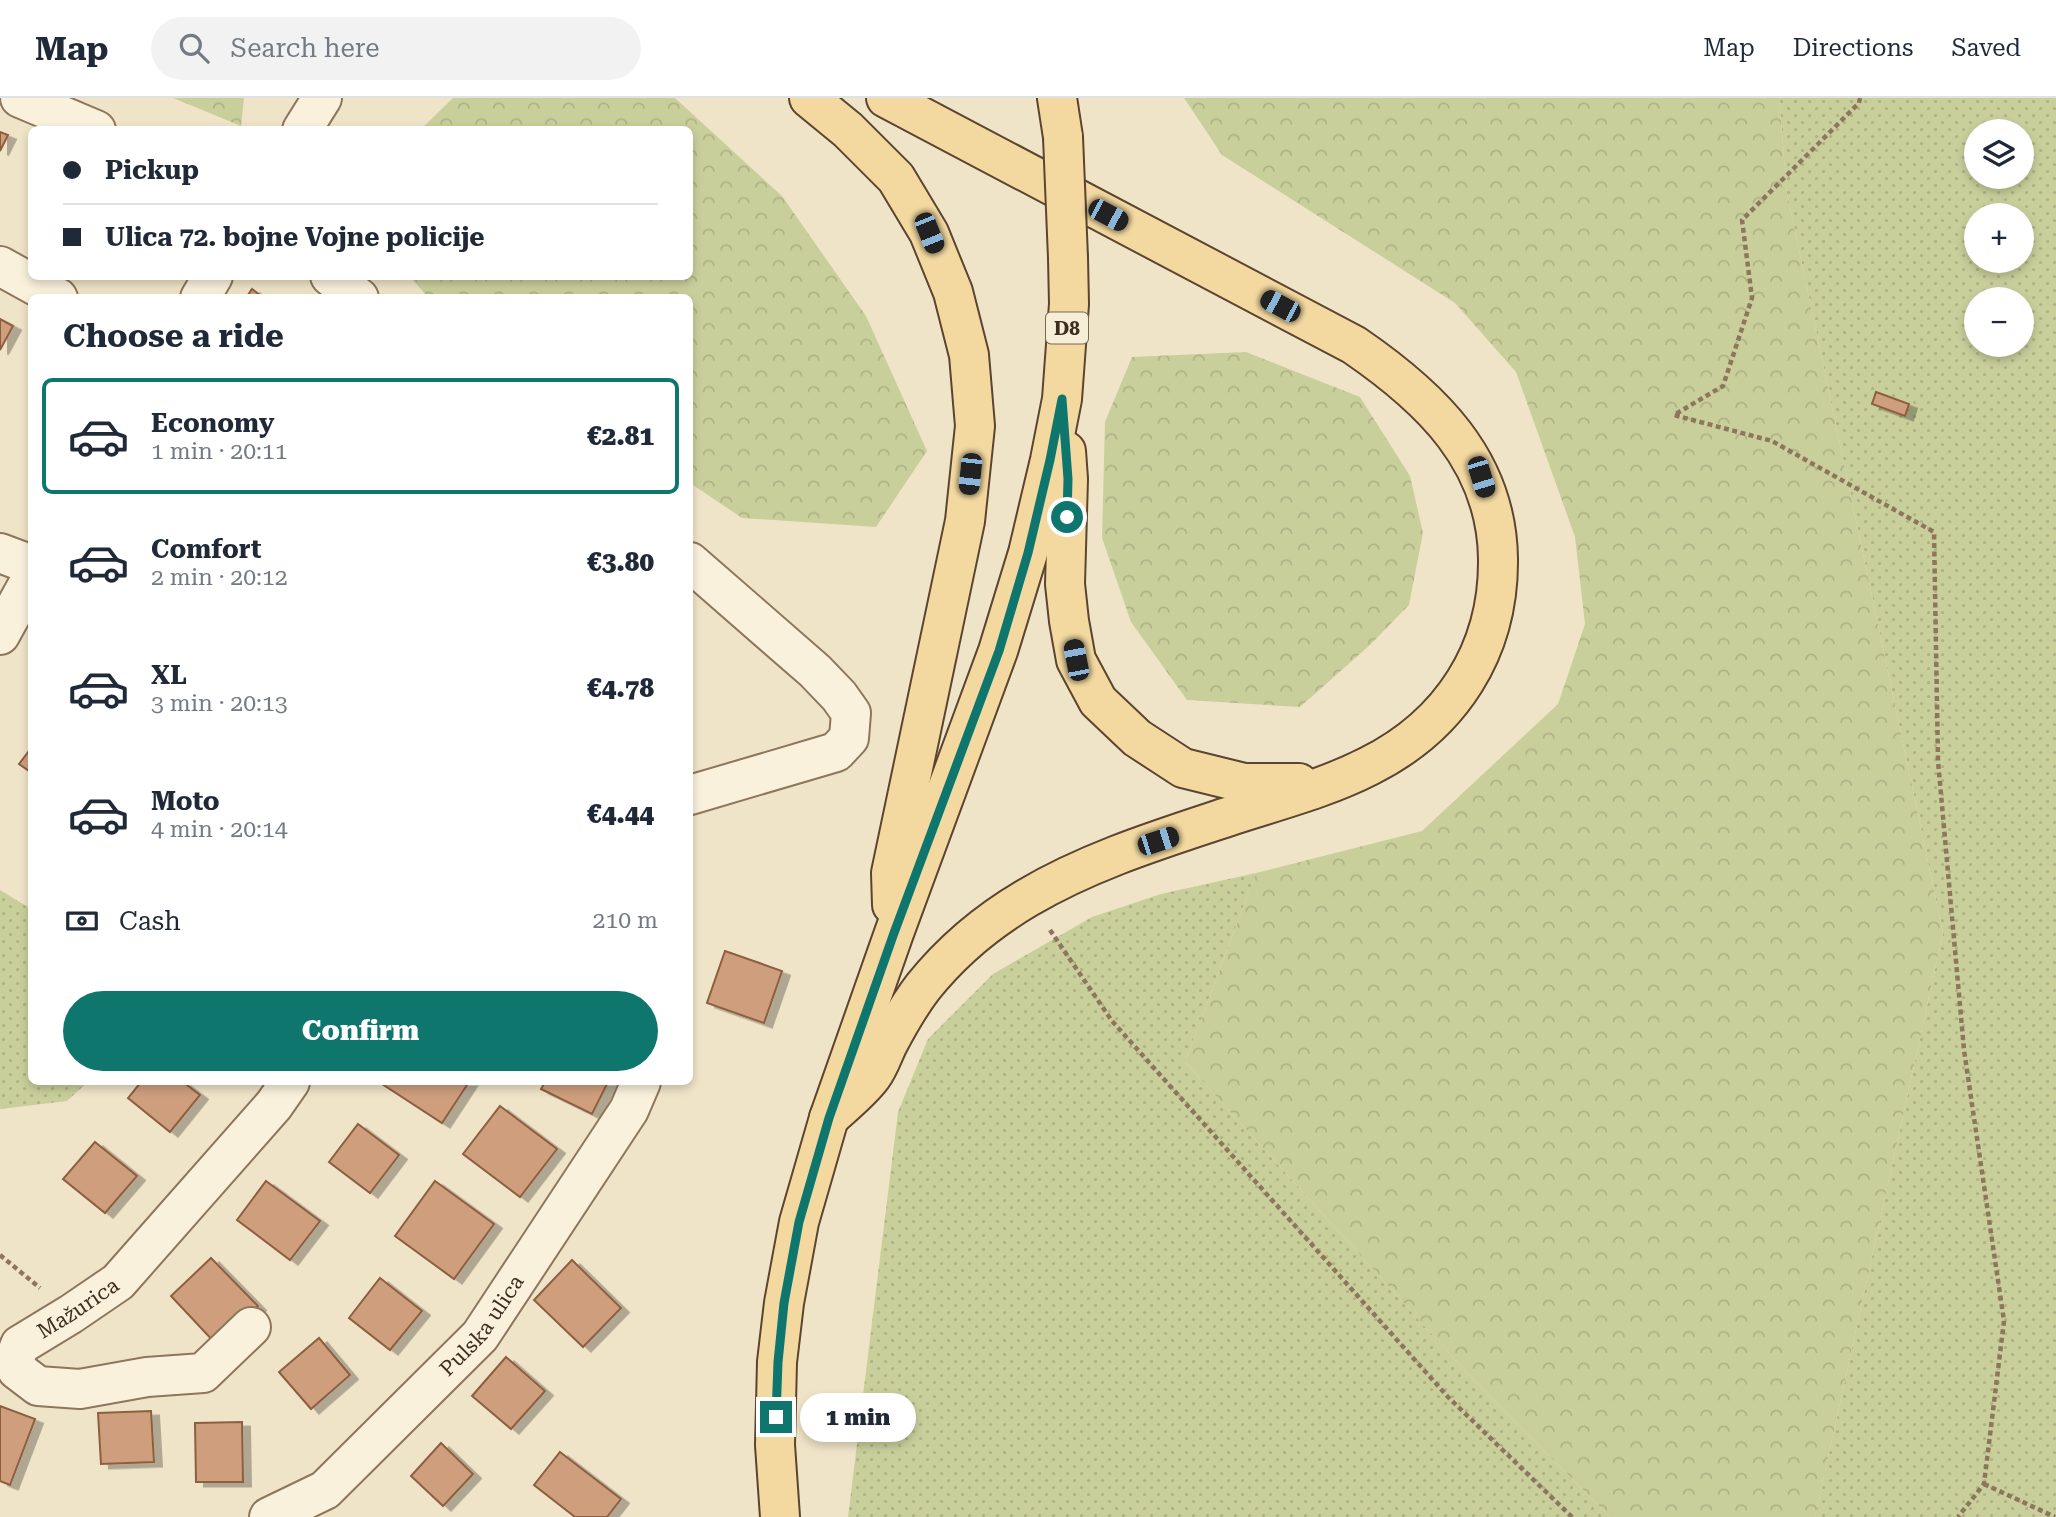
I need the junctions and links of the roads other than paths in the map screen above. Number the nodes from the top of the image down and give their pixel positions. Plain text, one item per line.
1 (20, 98) edge
2 (322, 98) edge
3 (809, 98) edge
4 (886, 98) edge
5 (1057, 98) edge
6 (86, 126) edge
7 (304, 126) edge
8 (0, 267) edge
9 (336, 280) edge
10 (51, 294) edge
11 (354, 294) edge
12 (1062, 399) junction
13 (0, 553) edge
14 (28, 564) edge
15 (693, 565) edge
16 (28, 584) edge
17 (0, 635) edge
18 (1332, 783) junction
19 (693, 793) edge
20 (894, 933) junction
21 (288, 1085) edge
22 (640, 1085) edge
23 (829, 1118) junction
24 (251, 1327) dead end
25 (270, 1517) edge
26 (780, 1517) edge

1 - 6 street
2 - 7 street
3 - 20 main road
4 - 18 main road
5 - 12 main road, D8, bridge
8 - 10 street
9 - 11 street
12 - 18 main road
12 - 20 main road, D8
13 - 14 street
15 - 19 street
16 - 17 street
18 - 23 main road
20 - 23 main road, D8
21 - 24 street, Mažurica
22 - 25 street, Pulska ulica
23 - 26 main road, D8

